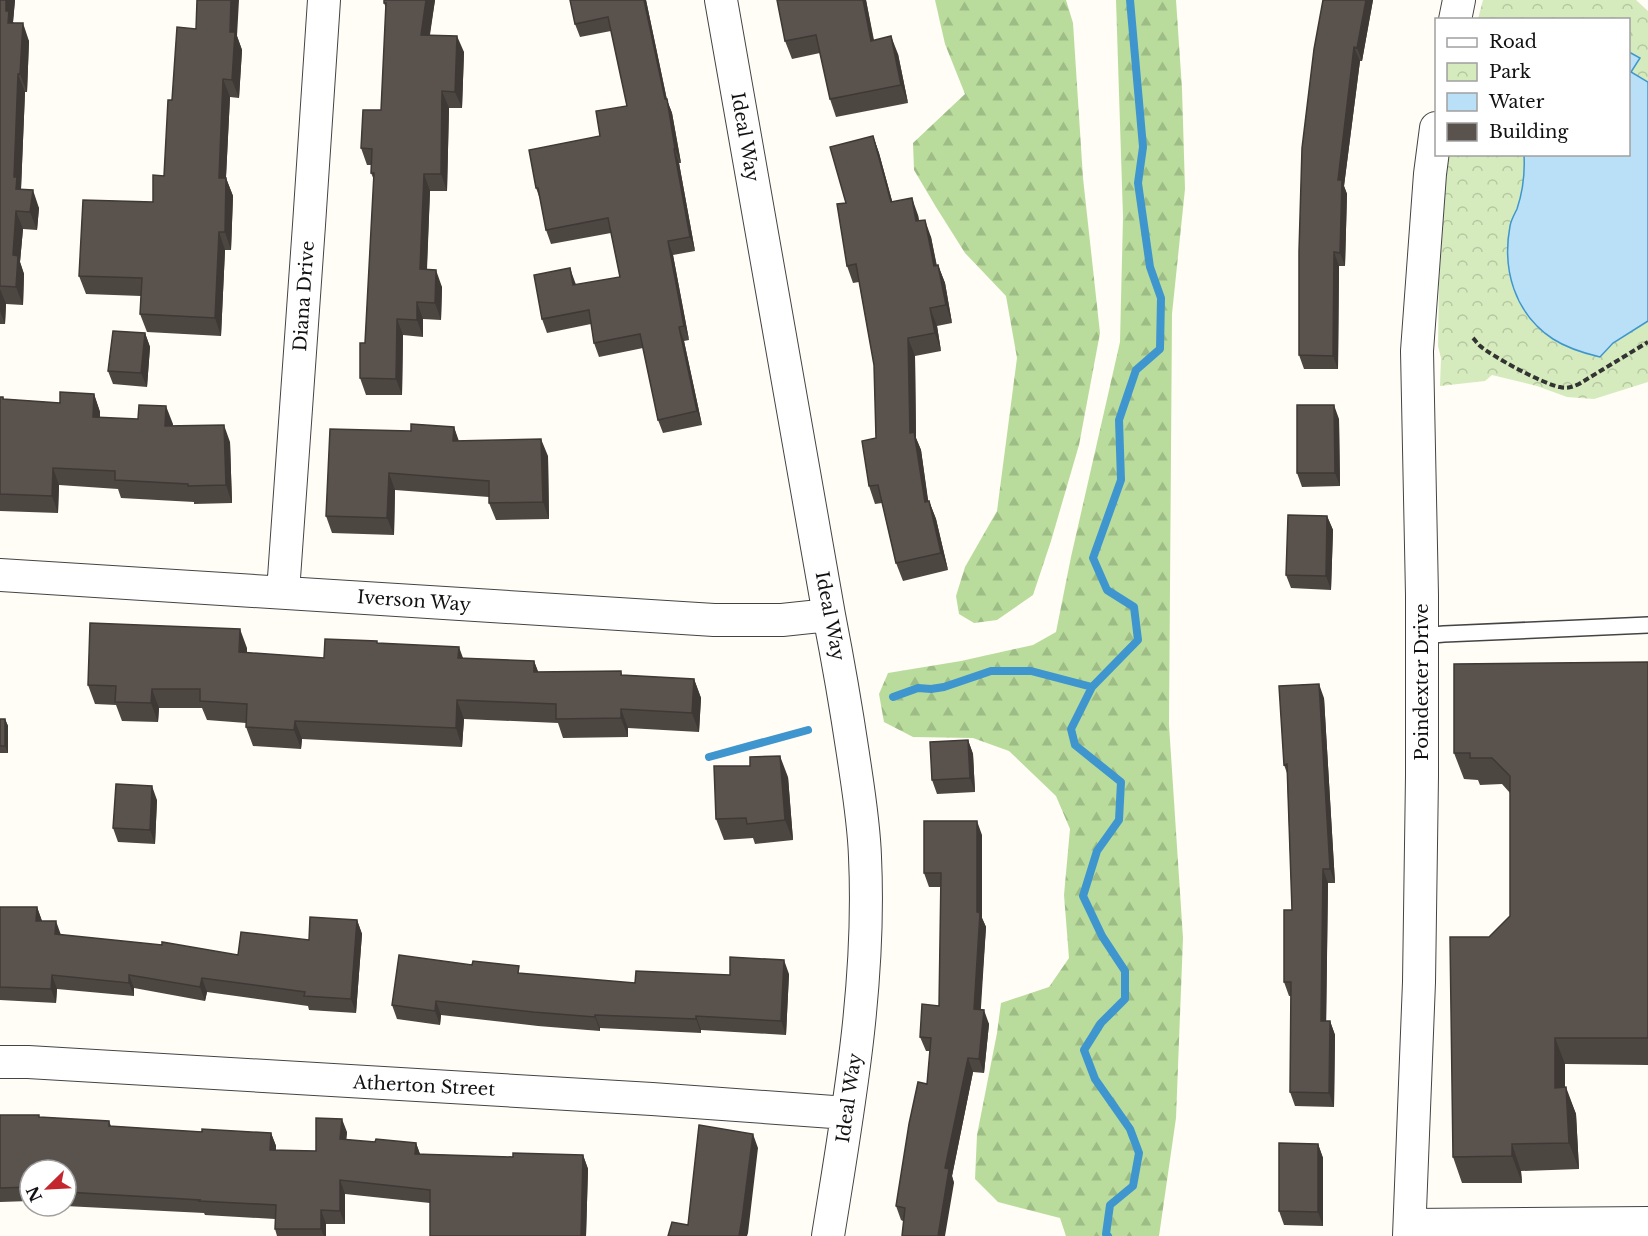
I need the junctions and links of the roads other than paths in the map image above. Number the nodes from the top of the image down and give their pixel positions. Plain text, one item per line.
1 (324, 0) edge
2 (721, 0) edge
3 (1459, 0) edge
4 (1455, 18) edge
5 (1435, 141) edge
6 (0, 574) edge
7 (283, 592) junction
8 (829, 615) junction
9 (1648, 625) edge
10 (1422, 636) junction
11 (0, 1062) edge
12 (847, 1113) junction
13 (1648, 1223) edge
14 (1410, 1230) edge
15 (828, 1236) edge

1 - 7 street, Diana Drive
2 - 8 street, Ideal Way
3 - 4 street
5 - 10 street, Poindexter Drive
6 - 7 street, Iverson Way
7 - 8 street, Iverson Way
8 - 12 street, Ideal Way
9 - 10 lane
10 - 14 street, Poindexter Drive
11 - 12 street, Atherton Street
12 - 15 street, Ideal Way
13 - 14 street

